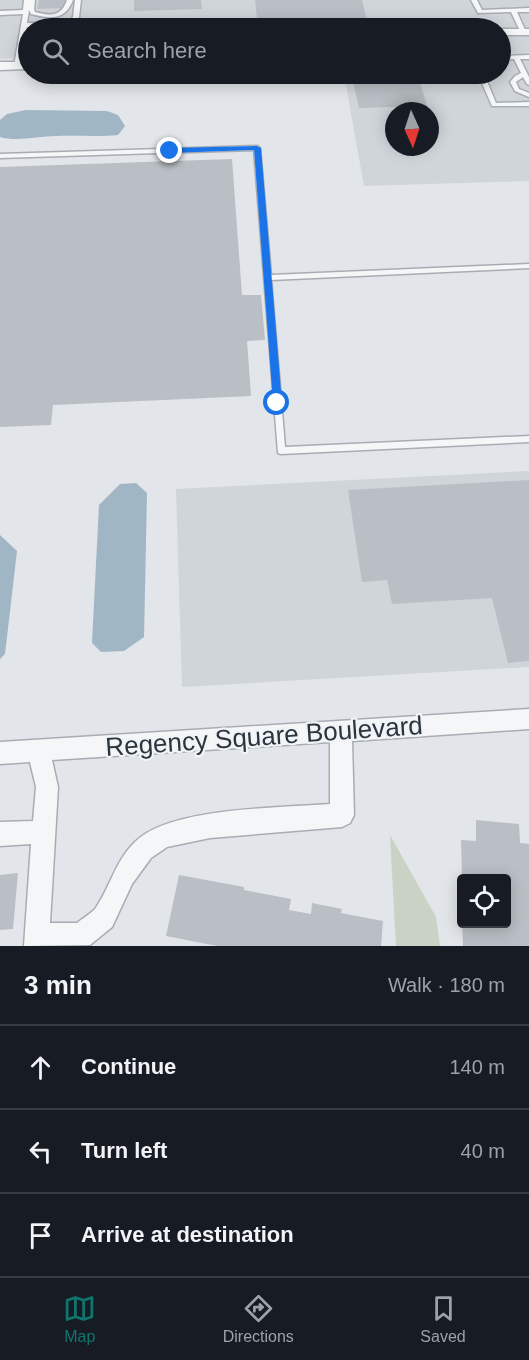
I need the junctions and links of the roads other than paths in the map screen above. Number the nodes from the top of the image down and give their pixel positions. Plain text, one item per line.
1 (27, 0) edge
2 (32, 0) edge
3 (70, 0) edge
4 (78, 0) edge
5 (474, 0) edge
6 (513, 10) junction
7 (529, 10) edge
8 (25, 12) junction
9 (0, 13) edge
10 (25, 18) edge
11 (75, 18) edge
12 (526, 32) edge
13 (511, 33) edge
14 (529, 57) edge
15 (511, 58) edge
16 (516, 58) junction
17 (0, 66) edge
18 (18, 66) edge
19 (524, 74) junction
20 (529, 83) edge
21 (486, 84) edge
22 (529, 95) edge
23 (529, 104) edge
24 (0, 156) edge
25 (529, 267) edge
26 (267, 278) junction
27 (529, 439) edge
28 (529, 719) edge
29 (341, 731) junction
30 (39, 750) junction
31 (0, 753) edge
32 (44, 832) junction
33 (0, 834) edge
34 (36, 940) edge

1 - 8 lane
2 - 3 lane
4 - 11 lane
5 - 6 lane
6 - 7 lane
6 - 12 lane
8 - 9 lane
8 - 10 lane
12 - 13 street
14 - 16 lane
15 - 16 lane
16 - 19 lane
17 - 18 street
19 - 20 lane
19 - 22 lane
21 - 23 lane
24 - 26 lane
25 - 26 lane
26 - 27 lane
28 - 29 street, Regency Square Boulevard
29 - 30 street, Regency Square Boulevard
29 - 34 street
30 - 31 street, Regency Square Boulevard
30 - 32 street
32 - 33 street
32 - 34 street

